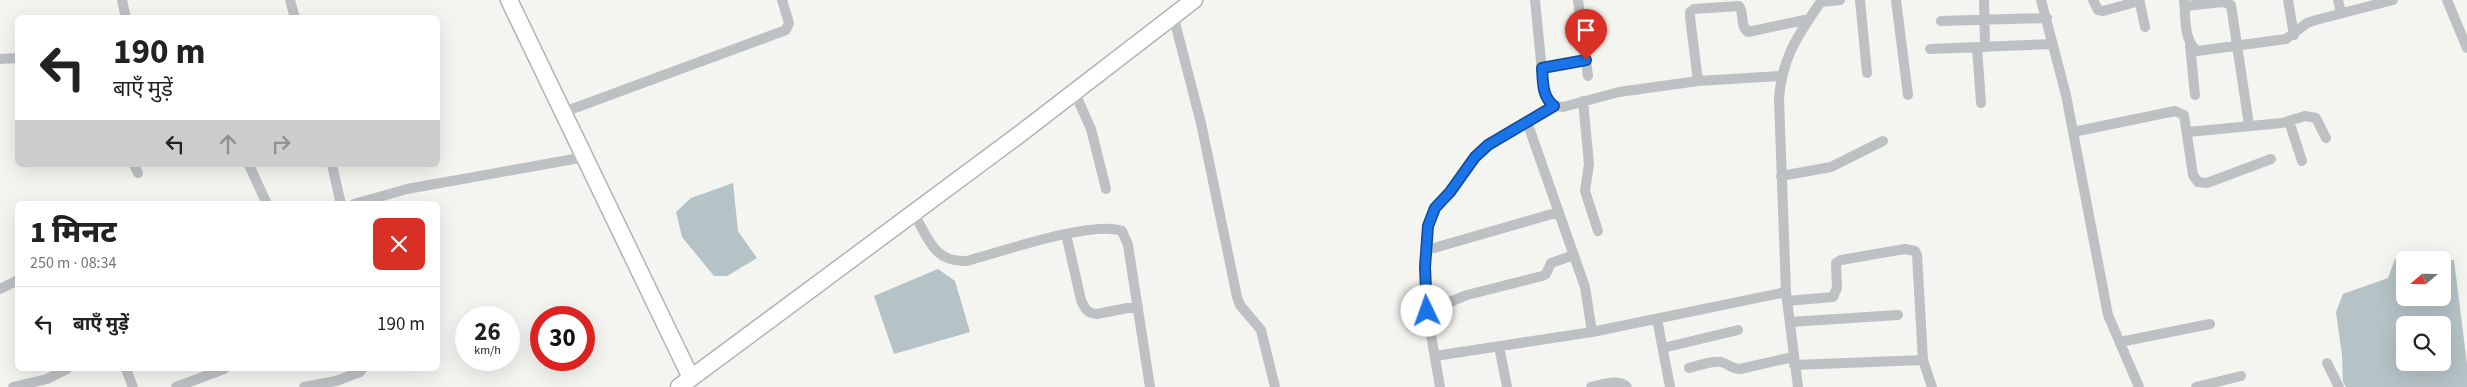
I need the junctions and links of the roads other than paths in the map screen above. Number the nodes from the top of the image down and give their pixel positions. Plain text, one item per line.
1 (122, 0) edge
2 (290, 0) edge
3 (509, 0) edge
4 (782, 0) edge
5 (1194, 0) edge
6 (1535, 0) edge
7 (1578, 0) edge
8 (1840, 0) edge
9 (1860, 0) edge
10 (1896, 0) edge
11 (1984, 0) edge
12 (2042, 0) edge
13 (2093, 0) edge
14 (2288, 0) edge
15 (2338, 0) edge
16 (2393, 0) edge
17 (2446, 0) edge
18 (1822, 1) edge
19 (2376, 2) edge
20 (2184, 3) edge
21 (2231, 3) edge
22 (2340, 13) junction
23 (125, 15) edge
24 (294, 15) edge
25 (1173, 15) junction
26 (2046, 18) junction
27 (1809, 19) junction
28 (1984, 20) junction
29 (1941, 21) dead end
30 (2145, 27) dead end
31 (2294, 35) junction
32 (2053, 44) junction
33 (2190, 45) junction
34 (1981, 47) junction
35 (2237, 47) junction
36 (1930, 48) dead end
37 (2467, 48) edge
38 (15, 58) edge
39 (0, 59) edge
40 (1586, 60) junction
41 (1542, 68) junction
42 (1867, 73) dead end
43 (1588, 76) dead end
44 (1780, 76) junction
45 (1698, 81) junction
46 (1074, 91) junction
47 (1908, 95) dead end
48 (2196, 95) dead end
49 (1583, 101) junction
50 (1981, 103) dead end
51 (1554, 106) junction
52 (564, 112) junction
53 (2289, 121) junction
54 (1527, 122) junction
55 (2249, 125) junction
56 (2073, 132) junction
57 (2188, 132) junction
58 (2326, 138) dead end
59 (1883, 141) dead end
60 (585, 157) junction
61 (2271, 159) dead end
62 (2302, 161) dead end
63 (250, 167) edge
64 (332, 167) edge
65 (1781, 176) junction
66 (1106, 188) dead end
67 (266, 201) edge
68 (340, 201) edge
69 (365, 201) edge
70 (913, 212) junction
71 (1559, 212) junction
72 (1598, 232) dead end
73 (1066, 234) junction
74 (1427, 250) junction
75 (1574, 255) junction
76 (15, 281) edge
77 (0, 288) edge
78 (1787, 297) junction
79 (1138, 306) junction
80 (1427, 311) junction
81 (1898, 315) dead end
82 (1657, 319) junction
83 (1790, 322) junction
84 (2210, 324) dead end
85 (1738, 330) dead end
86 (1592, 332) junction
87 (2120, 342) junction
88 (1499, 346) junction
89 (1663, 348) junction
90 (1435, 356) junction
91 (1924, 360) junction
92 (1794, 361) junction
93 (2327, 363) dead end
94 (1689, 368) dead end
95 (63, 371) edge
96 (127, 371) edge
97 (219, 371) edge
98 (358, 371) edge
99 (2241, 376) dead end
100 (686, 384) edge
101 (13, 387) edge
102 (133, 387) edge
103 (176, 387) edge
104 (304, 387) edge
105 (1150, 387) edge
106 (1275, 387) edge
107 (1440, 387) edge
108 (1506, 387) edge
109 (1591, 387) edge
110 (1627, 387) edge
111 (1670, 387) edge
112 (1798, 387) edge
113 (1932, 387) edge
114 (2138, 387) edge
115 (2196, 387) edge
116 (2339, 387) edge

1 - 23 street
2 - 24 street
3 - 52 highway
4 - 52 street
5 - 25 highway
6 - 41 street
7 - 40 street
8 - 18 street
9 - 42 street
10 - 47 street
11 - 28 street
12 - 26 street
13 - 30 street
14 - 31 street
15 - 22 street
16 - 19 street
17 - 37 street
18 - 27 street
19 - 22 street
20 - 21 street
20 - 33 street
21 - 35 street
22 - 31 street
25 - 46 highway
25 - 106 street
26 - 28 street
26 - 32 street
27 - 44 street
27 - 45 street
28 - 29 street
28 - 34 street
31 - 35 street
32 - 34 street
32 - 56 street
33 - 35 street
33 - 48 street
34 - 36 street
34 - 50 street
35 - 55 street
38 - 39 street
40 - 41 street
40 - 43 street
41 - 51 street
44 - 45 street
44 - 65 street
45 - 49 street
46 - 66 street
46 - 70 highway
49 - 51 street
49 - 72 street
51 - 54 street
52 - 60 highway
53 - 55 street
53 - 58 street
53 - 62 street
54 - 71 street
54 - 74 street
55 - 57 street
56 - 57 street
56 - 87 street
57 - 61 street
59 - 65 street
60 - 69 street
60 - 100 highway
63 - 67 street
64 - 68 street
65 - 78 street
70 - 73 street
70 - 100 highway
71 - 74 street
71 - 75 street
73 - 79 street
73 - 79 street
74 - 80 street
75 - 80 street
75 - 86 street
76 - 77 street
78 - 82 street
78 - 83 street
78 - 91 street
79 - 105 street
80 - 90 street
81 - 83 street
82 - 86 street
82 - 89 street
83 - 92 street
84 - 87 street
85 - 89 street
86 - 88 street
87 - 114 street
88 - 90 street
88 - 108 street
89 - 111 street
90 - 107 street
91 - 92 street
91 - 113 street
92 - 94 street
92 - 112 street
93 - 116 street
95 - 101 street
96 - 102 street
97 - 103 street
98 - 104 street
99 - 115 street
109 - 110 street

